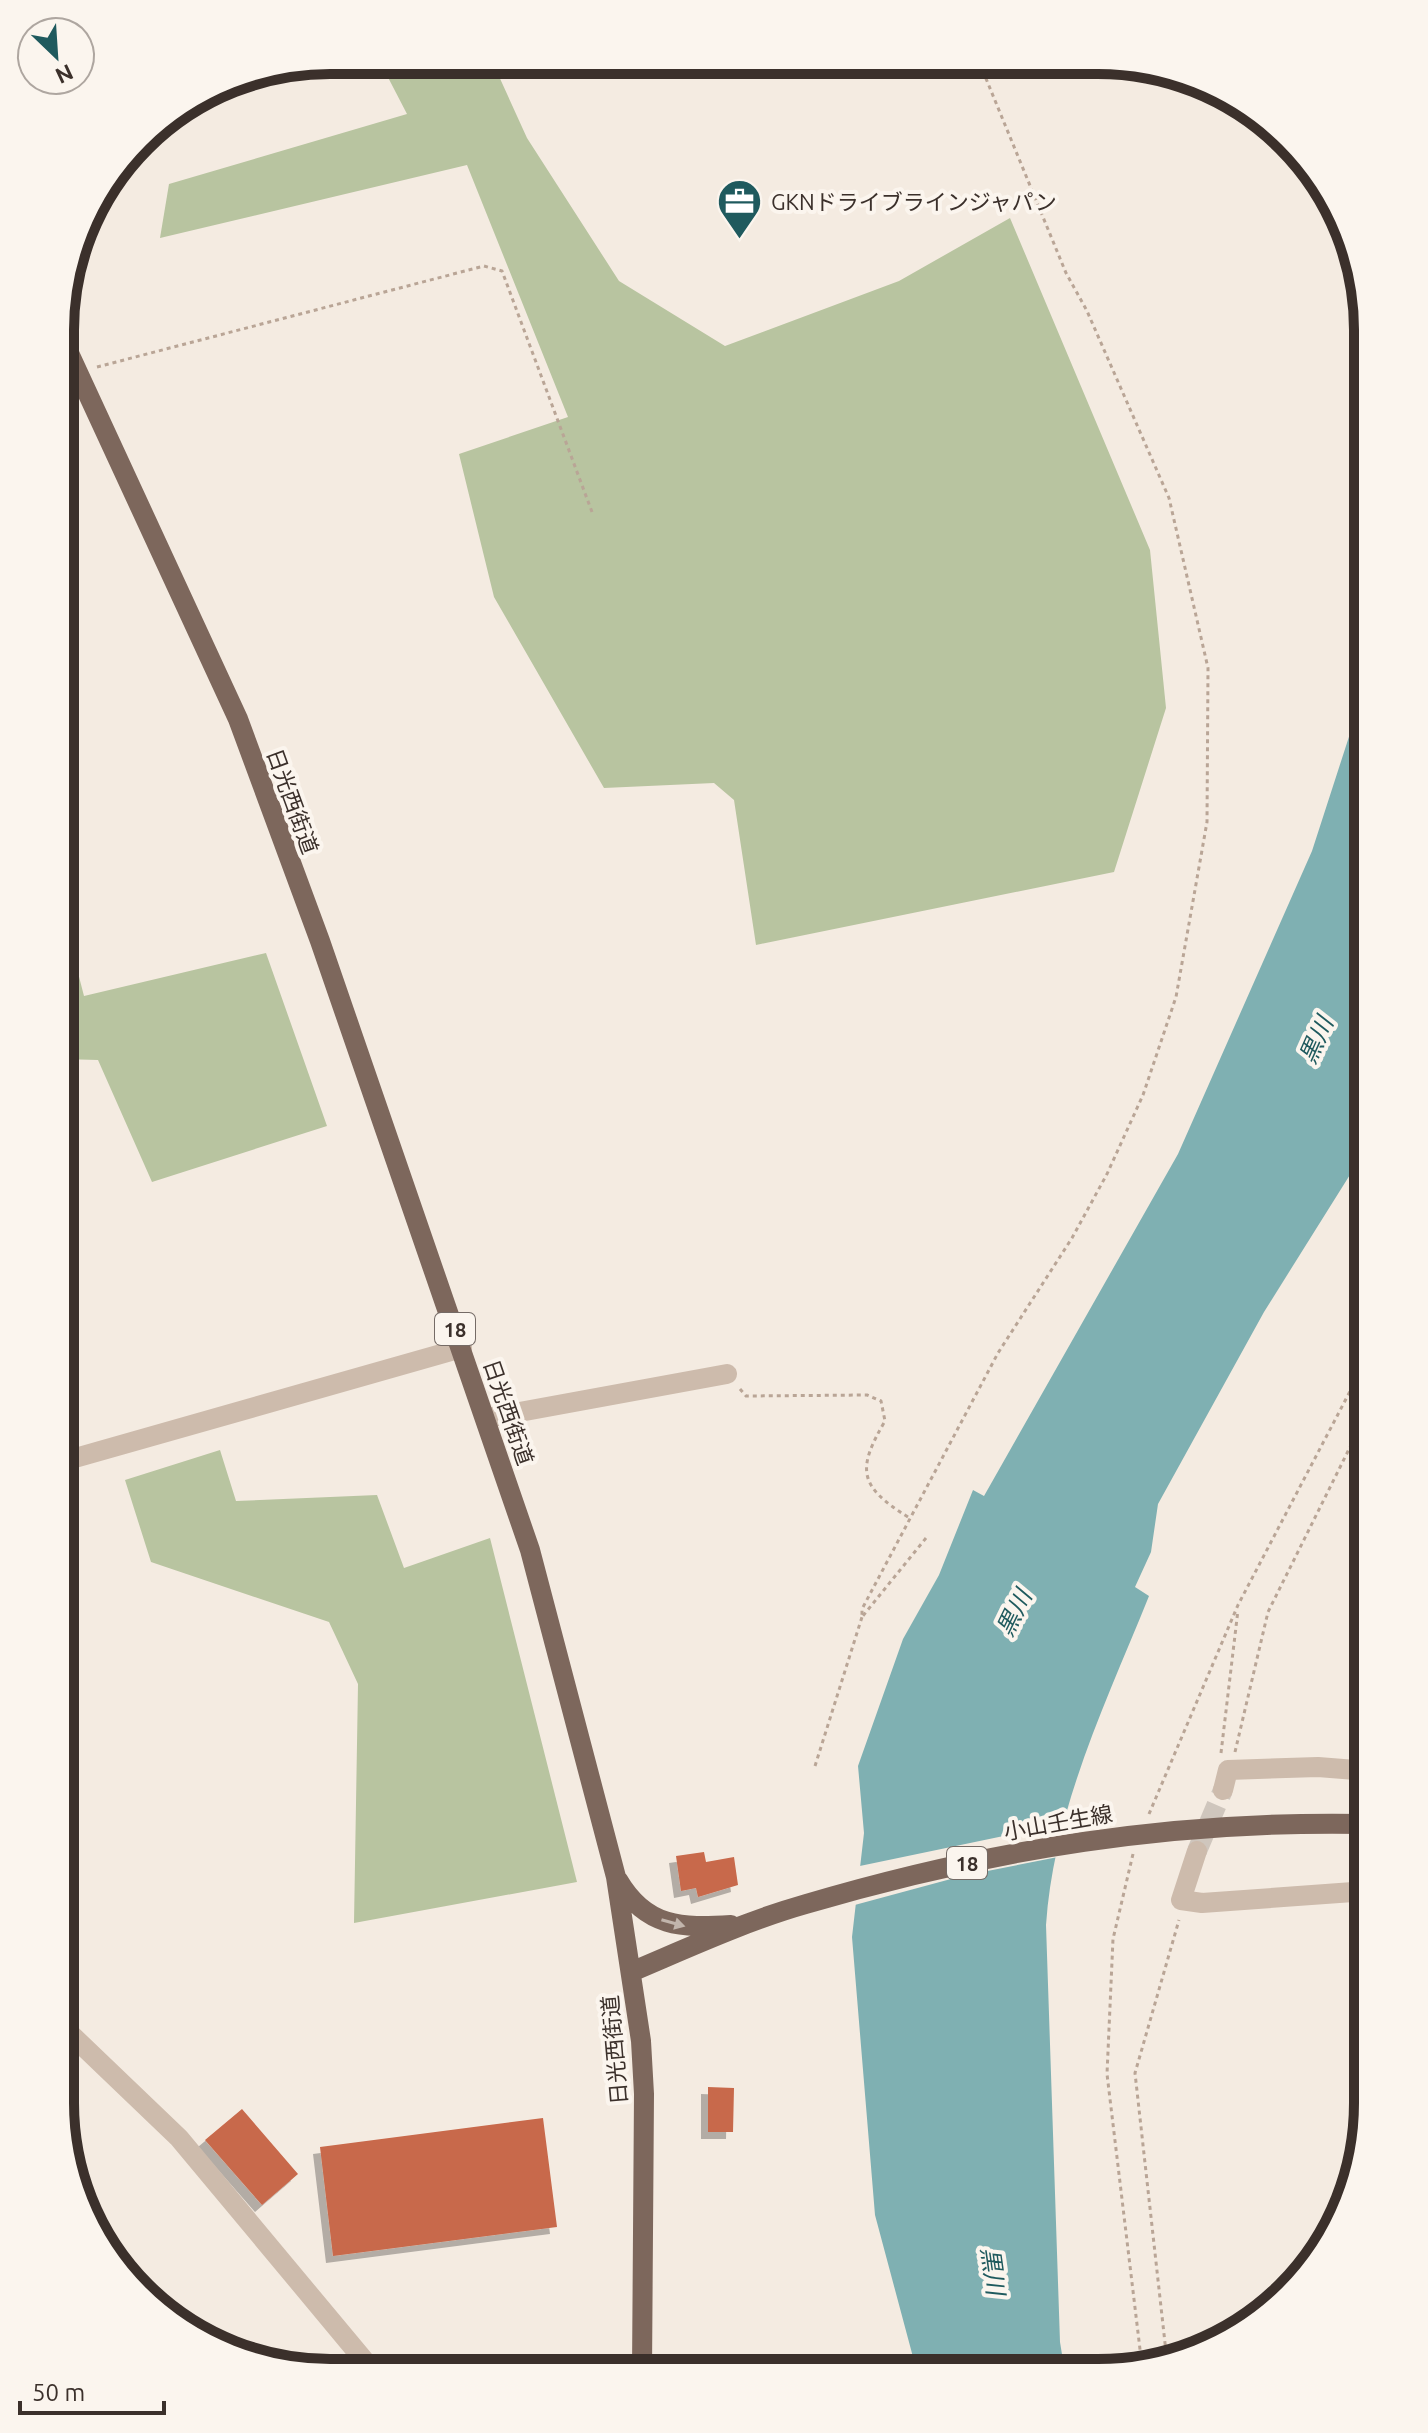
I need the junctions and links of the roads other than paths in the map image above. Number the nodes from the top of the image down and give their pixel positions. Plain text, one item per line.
1 (74, 364) edge
2 (462, 1348) junction
3 (727, 1374) road end
4 (487, 1418) junction
5 (74, 1458) edge
6 (1353, 1770) edge
7 (1225, 1780) road end
8 (1353, 1824) edge
9 (1197, 1851) tunnel mouth
10 (616, 1877) junction
11 (1353, 1892) edge
12 (748, 1924) junction
13 (631, 1972) junction
14 (74, 2037) edge
15 (363, 2359) edge
16 (642, 2359) edge

1 - 2 main road, 日光西街道 / 18
2 - 4 main road, 日光西街道 / 18
2 - 5 street
3 - 4 street
4 - 10 main road, 日光西街道 / 18
6 - 7 street
8 - 12 main road, 小山壬生線 / 18
9 - 11 street
10 -> 12 main road
10 - 13 main road, 日光西街道 / 18
12 - 13 main road, 小山壬生線 / 18
13 - 16 main road, 日光西街道 / 18
14 - 15 street

